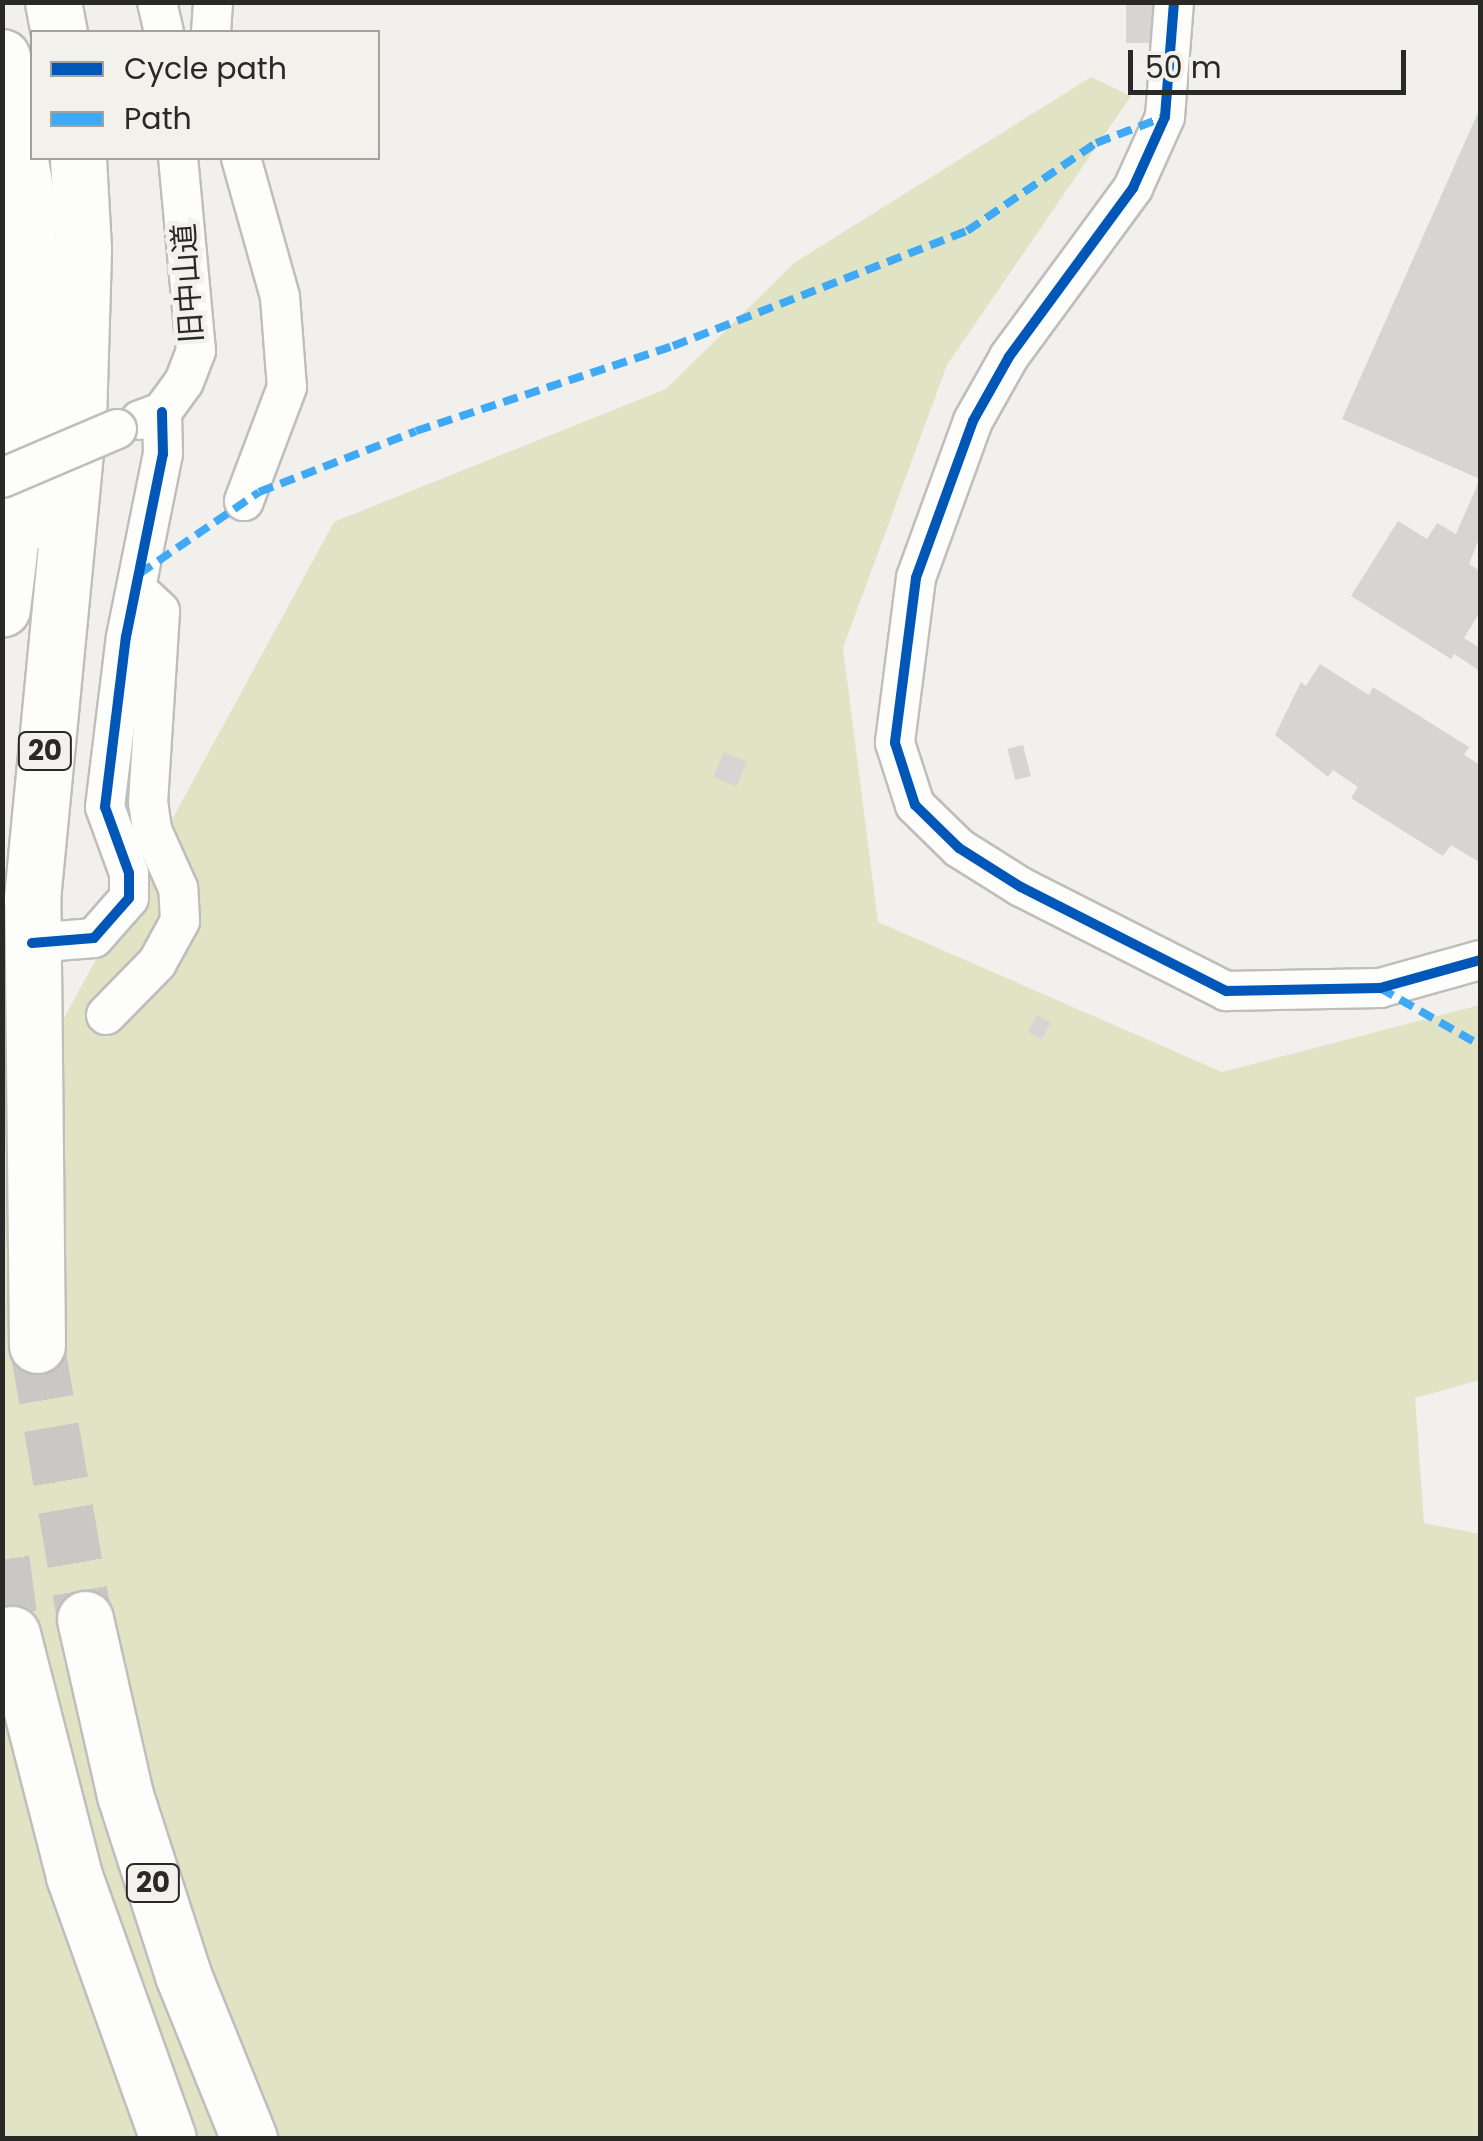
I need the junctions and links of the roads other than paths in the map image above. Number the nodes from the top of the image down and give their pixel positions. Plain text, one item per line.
1 (30, 2) edge
2 (53, 2) edge
3 (157, 2) edge
4 (213, 2) edge
5 (1174, 2) edge
6 (36, 30) edge
7 (60, 30) edge
8 (164, 30) edge
9 (211, 30) edge
10 (2, 58) edge
11 (55, 160) edge
12 (78, 160) edge
13 (178, 160) edge
14 (242, 160) edge
15 (162, 412) junction
16 (10, 418) edge
17 (2, 478) edge
18 (244, 501) dead end
19 (136, 589) junction
20 (2, 609) edge
21 (32, 943) junction
22 (1480, 960) edge
23 (106, 1015) dead end
24 (32, 1186) junction
25 (37, 1345) tunnel mouth
26 (86, 1618) tunnel mouth
27 (12, 1634) dead end
28 (168, 2138) edge
29 (249, 2138) edge

1 - 6 highway
2 - 7 highway
3 - 8 street
4 - 9 street
5 - 22 street
10 - 16 highway
11 - 16 highway
12 - 21 highway, 20
13 - 15 street, 旧中山道
14 - 18 street
15 - 17 street, bridge
15 - 19 street
16 - 20 highway
16 - 24 highway
19 - 21 street
19 - 23 street
21 - 24 highway, 20
24 - 25 highway, 20
26 - 29 highway, 20
27 - 28 highway, 20

